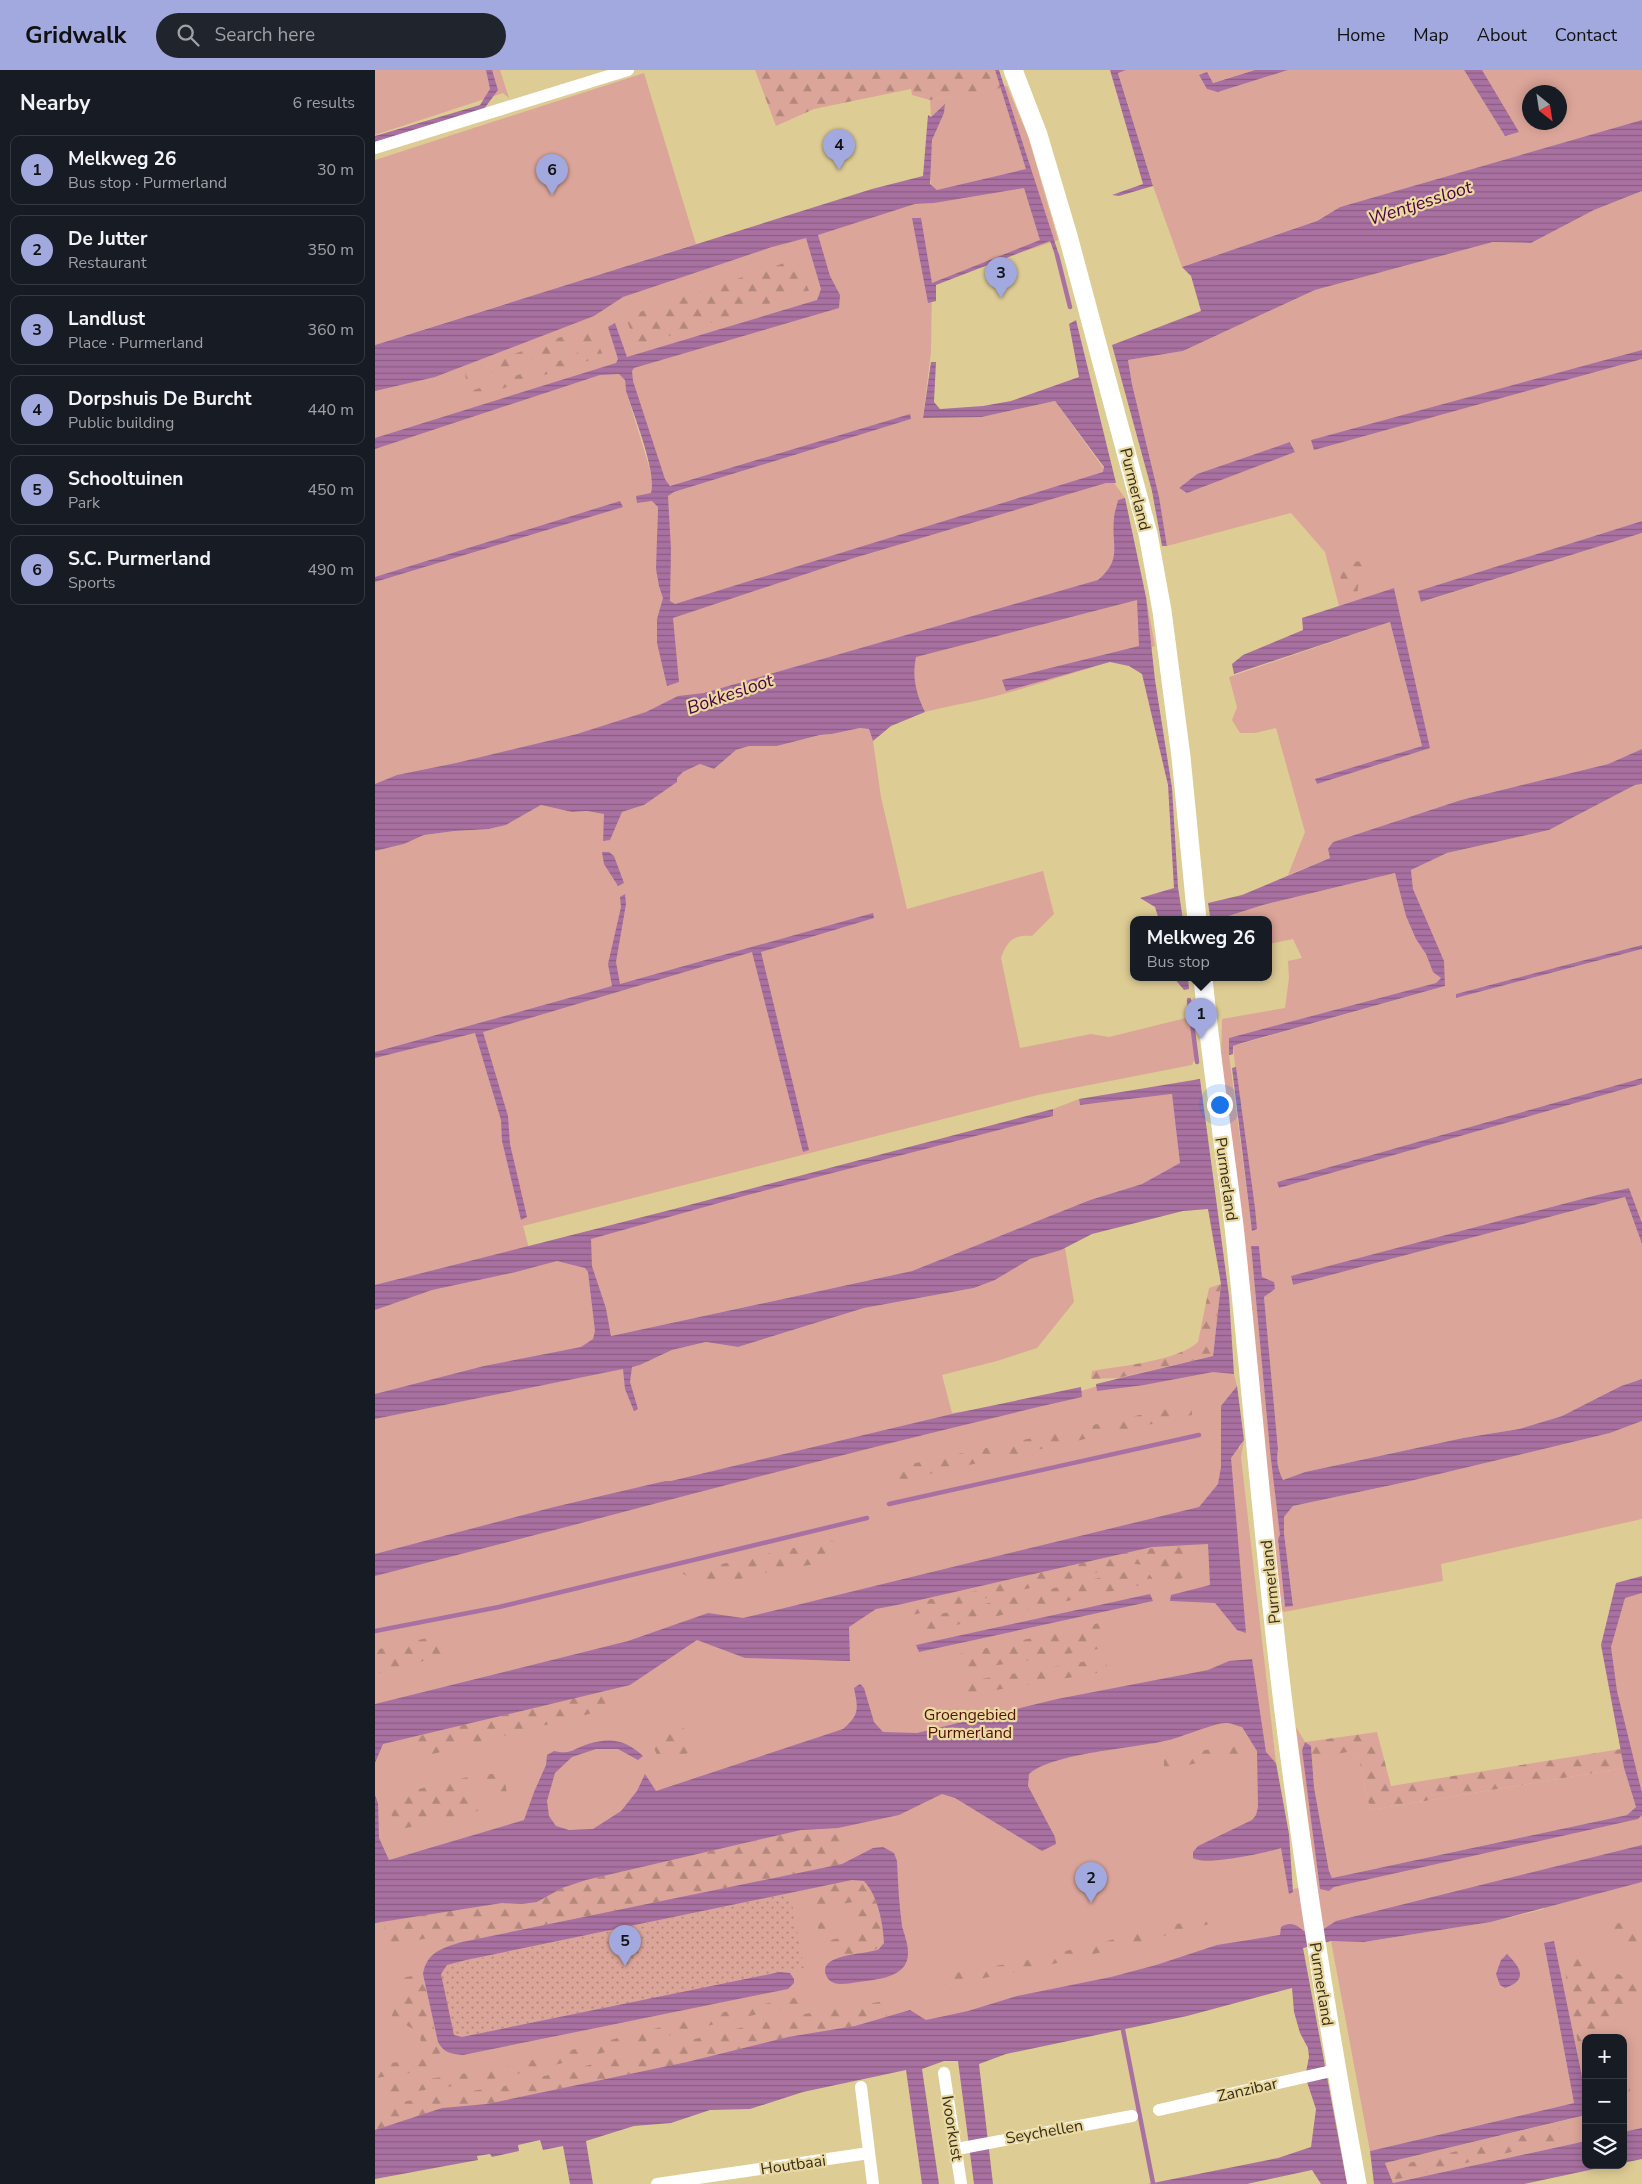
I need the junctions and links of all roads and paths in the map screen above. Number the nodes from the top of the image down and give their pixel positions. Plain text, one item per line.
1 (628, 70) edge
2 (1013, 70) edge
3 (586, 76) edge
4 (375, 148) edge
5 (1197, 916) edge
6 (1203, 981) edge
7 (1332, 2070) junction
8 (944, 2072) dead end
9 (861, 2087) dead end
10 (1159, 2110) dead end
11 (1132, 2116) dead end
12 (962, 2147) junction
13 (869, 2153) junction
14 (657, 2184) edge
15 (873, 2184) edge
16 (961, 2184) edge
17 (1357, 2184) edge

1 - 3 street
2 - 5 street, Purmerland
3 - 4 street
6 - 7 street, Purmerland
7 - 10 street, Zanzibar
7 - 17 street, Purmerland
8 - 12 street, Ivoorkust
9 - 13 street
11 - 12 street, Seychellen
12 - 16 street, Ivoorkust
13 - 14 street, Houtbaai
13 - 15 street

